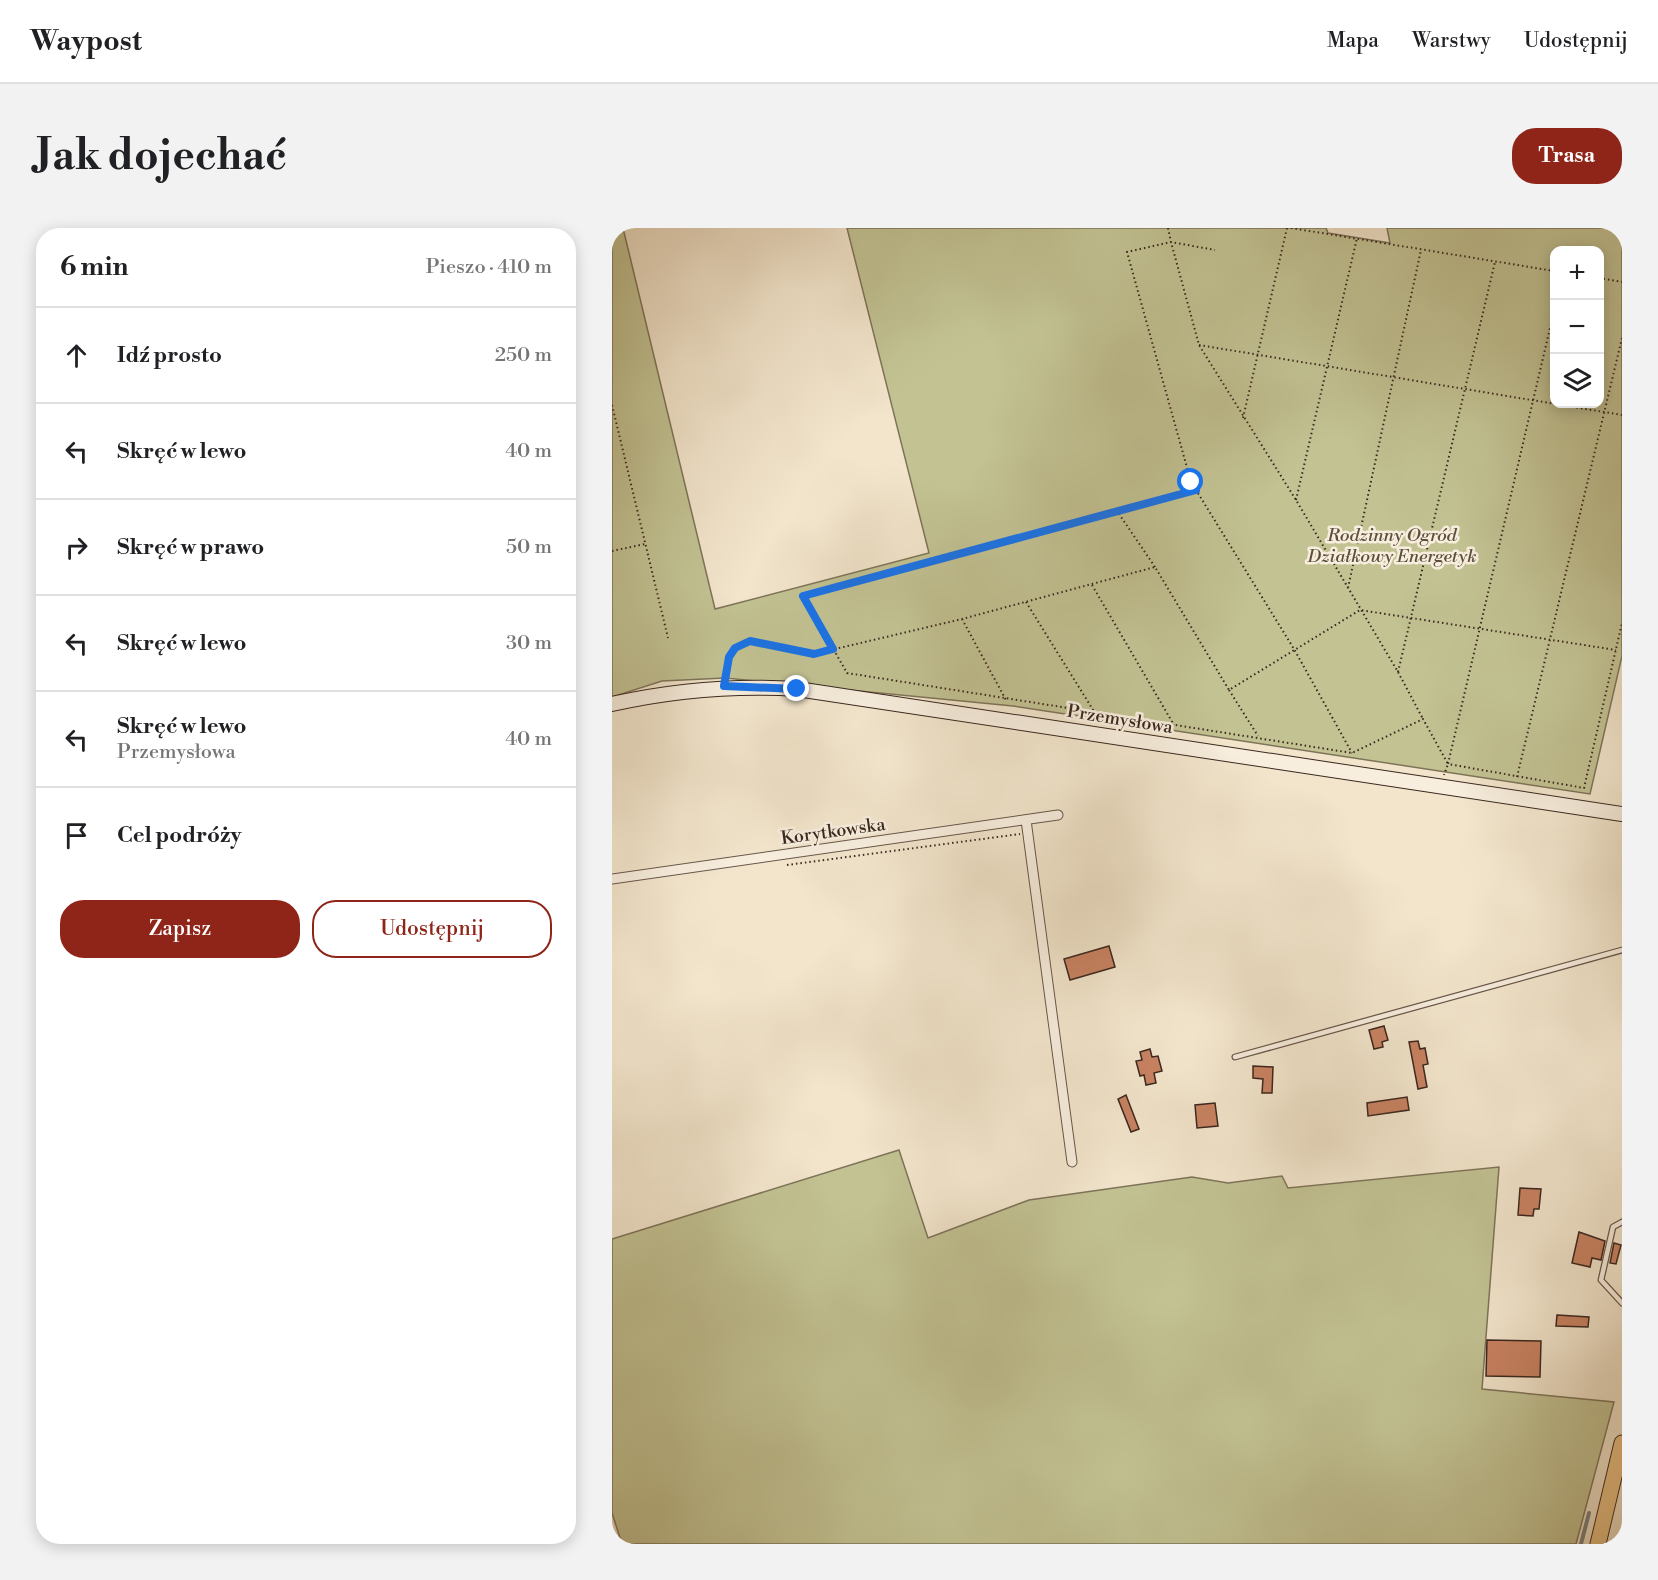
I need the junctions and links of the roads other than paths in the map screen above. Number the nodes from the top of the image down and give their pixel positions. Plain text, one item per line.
1 (612, 704) edge
2 (1622, 813) edge
3 (1058, 815) dead end
4 (1026, 820) junction
5 (612, 879) edge
6 (1622, 950) edge
7 (1235, 1057) dead end
8 (1072, 1162) dead end
9 (1622, 1222) edge
10 (1622, 1303) edge
11 (1622, 1443) edge
12 (1598, 1544) edge

1 - 2 main road, Przemysłowa
3 - 4 street, Korytkowska
4 - 5 street, Korytkowska
4 - 8 street
6 - 7 lane
9 - 10 lane
11 - 12 main road

